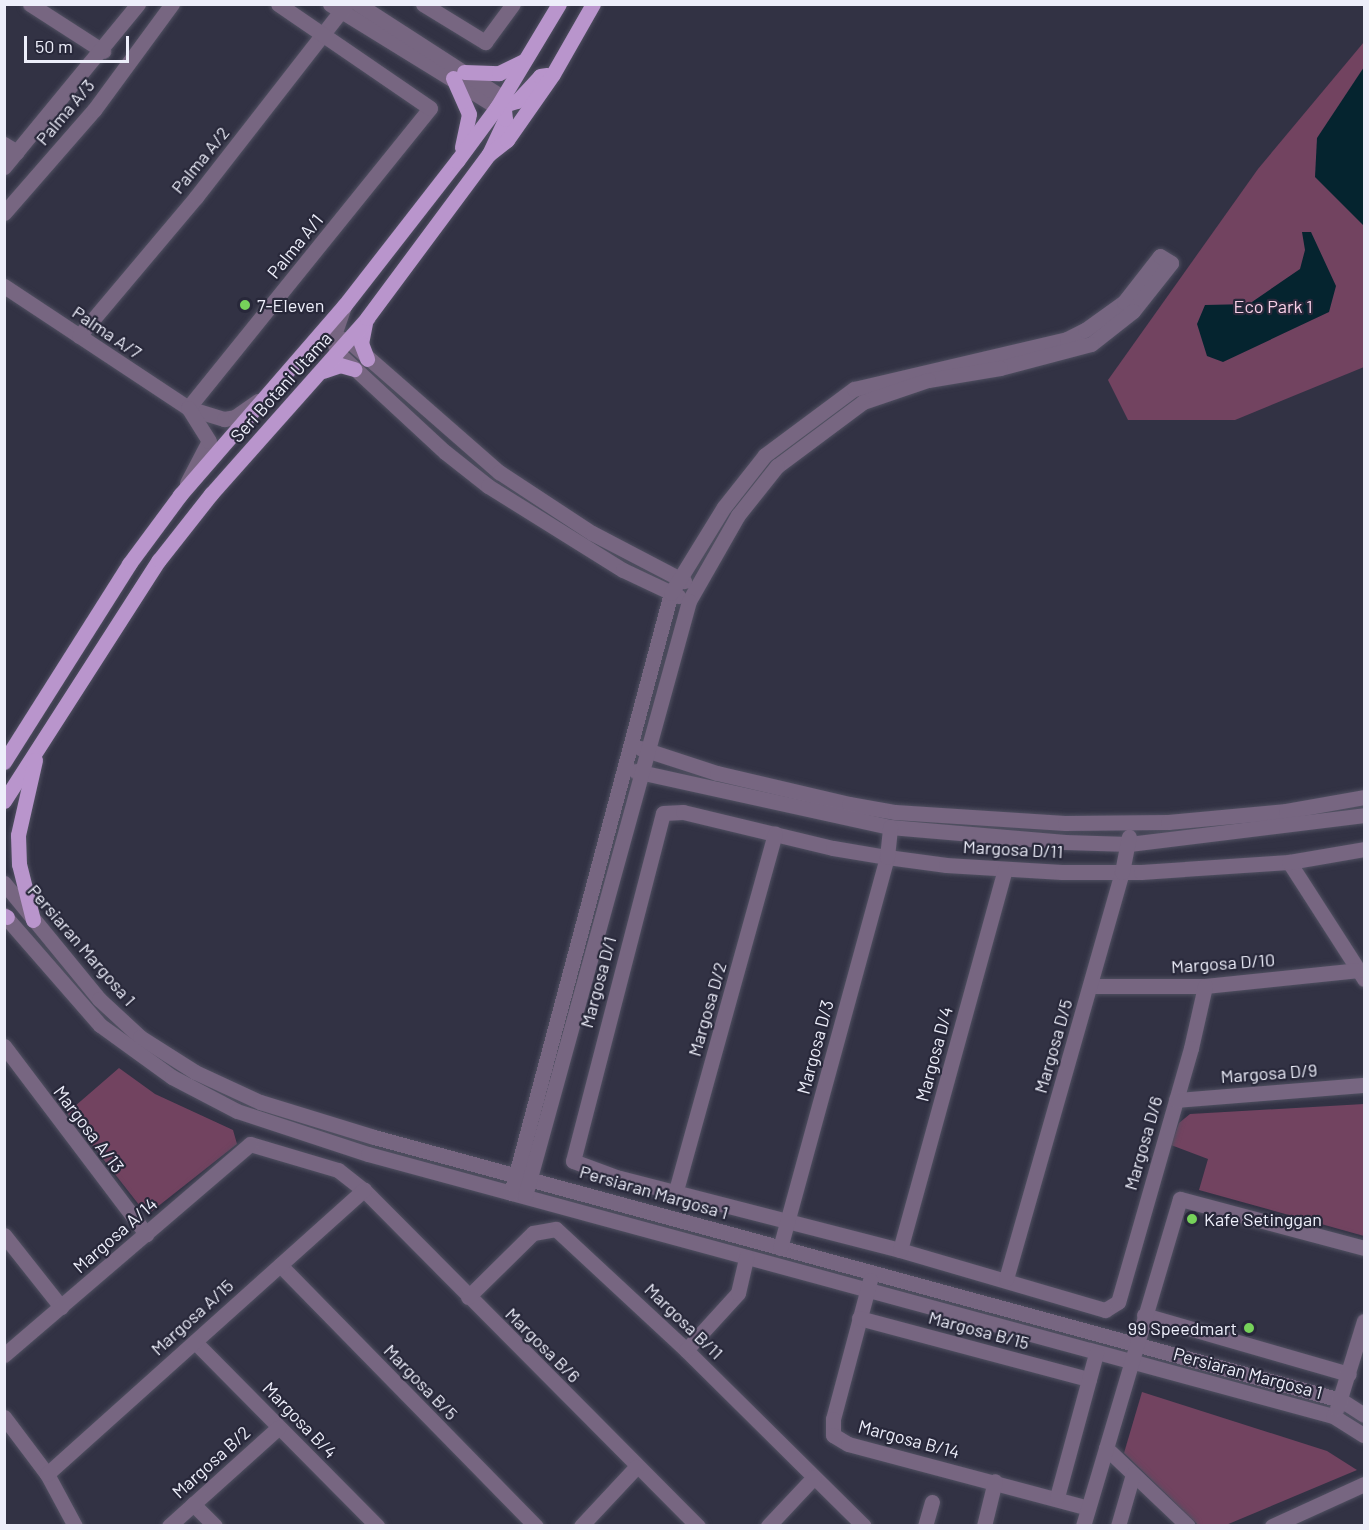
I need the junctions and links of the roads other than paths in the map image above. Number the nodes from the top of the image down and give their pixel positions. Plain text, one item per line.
1 (30, 4) edge
2 (138, 4) edge
3 (172, 4) edge
4 (278, 4) edge
5 (358, 4) edge
6 (423, 4) edge
7 (513, 4) edge
8 (559, 4) edge
9 (593, 4) edge
10 (339, 7) edge
11 (324, 34) junction
12 (103, 51) junction
13 (527, 60) junction
14 (553, 74) junction
15 (458, 75) junction
16 (502, 103) junction
17 (11, 148) edge
18 (489, 154) junction
19 (457, 161) junction
20 (4, 167) edge
21 (4, 213) edge
22 (4, 286) edge
23 (344, 306) junction
24 (367, 318) junction
25 (79, 336) junction
26 (341, 339) junction
27 (309, 347) junction
28 (338, 353) junction
29 (368, 359) junction
30 (354, 369) junction
31 (320, 372) junction
32 (854, 389) junction
33 (269, 392) junction
34 (863, 402) junction
35 (188, 408) junction
36 (833, 412) junction
37 (499, 472) junction
38 (488, 486) junction
39 (180, 495) junction
40 (632, 556) junction
41 (623, 570) junction
42 (674, 585) junction
43 (692, 594) junction
44 (31, 721) junction
45 (4, 745) edge
46 (632, 745) junction
47 (36, 751) junction
48 (649, 752) junction
49 (4, 762) edge
50 (626, 768) junction
51 (644, 773) junction
52 (1365, 797) edge
53 (4, 801) edge
54 (663, 813) joint
55 (1365, 815) edge
56 (1130, 823) junction
57 (890, 827) junction
58 (775, 834) junction
59 (1128, 844) junction
60 (1365, 849) edge
61 (887, 857) junction
62 (1290, 862) junction
63 (1005, 869) junction
64 (1122, 872) junction
65 (4, 883) edge
66 (5, 916) edge
67 (33, 920) junction
68 (1362, 974) edge
69 (1090, 986) junction
70 (1205, 986) junction
71 (4, 1046) edge
72 (1365, 1085) edge
73 (1176, 1100) junction
74 (260, 1102) junction
75 (256, 1118) junction
76 (250, 1144) junction
77 (520, 1154) junction
78 (494, 1168) junction
79 (515, 1174) junction
80 (537, 1179) junction
81 (363, 1190) junction
82 (675, 1194) junction
83 (518, 1195) junction
84 (787, 1223) junction
85 (146, 1234) junction
86 (4, 1235) edge
87 (780, 1248) junction
88 (1365, 1248) edge
89 (900, 1250) junction
90 (746, 1257) junction
91 (280, 1265) junction
92 (872, 1271) junction
93 (1006, 1279) junction
94 (868, 1288) junction
95 (468, 1297) junction
96 (61, 1307) junction
97 (1144, 1315) junction
98 (859, 1318) junction
99 (1365, 1322) edge
100 (195, 1342) junction
101 (1137, 1346) junction
102 (686, 1350) junction
103 (1096, 1353) junction
104 (4, 1355) edge
105 (1132, 1363) junction
106 (1349, 1374) junction
107 (1089, 1379) junction
108 (1341, 1400) junction
109 (1365, 1415) edge
110 (1334, 1416) junction
111 (4, 1417) edge
112 (278, 1428) junction
113 (1365, 1435) edge
114 (1106, 1448) junction
115 (636, 1467) junction
116 (47, 1474) junction
117 (1133, 1474) junction
118 (814, 1477) junction
119 (995, 1481) junction
120 (1365, 1484) edge
121 (1057, 1497) junction
122 (932, 1502) dead end
123 (194, 1504) junction
124 (1088, 1508) junction
125 (75, 1526) edge
126 (170, 1526) edge
127 (214, 1526) edge
128 (377, 1526) edge
129 (536, 1526) edge
130 (581, 1526) edge
131 (698, 1526) edge
132 (768, 1526) edge
133 (864, 1526) edge
134 (925, 1526) edge
135 (984, 1526) edge
136 (1083, 1526) edge
137 (1118, 1526) edge
138 (1188, 1526) edge
139 (1272, 1526) edge

1 - 12 street
2 - 12 street
3 - 21 street, Palma A/3
4 - 11 street
5 - 15 street
6 - 7 street
8 - 13 main road, Seri Botani Utama
9 - 14 main road, Seri Botani Utama
10 - 11 street, Palma A/2
10 - 15 street
11 - 25 street, Palma A/2
11 - 35 street, Palma A/1
12 - 17 street
13 - 15 main road
13 - 16 main road, Seri Botani Utama
14 - 16 main road
14 - 18 main road, Seri Botani Utama
15 - 16 street
15 - 19 main road
16 - 18 main road
16 - 19 main road, Seri Botani Utama
17 - 20 street
18 - 24 main road, Seri Botani Utama
19 - 23 main road, Seri Botani Utama
22 - 25 street, Palma A/7
23 - 26 street
23 - 27 main road, Seri Botani Utama
24 - 26 main road, Seri Botani Utama
24 - 29 main road
25 - 35 street, Palma A/7
26 - 27 street
26 - 28 main road, Seri Botani Utama
26 - 29 street
27 - 33 main road, Seri Botani Utama
28 - 30 street
28 - 31 main road, Seri Botani Utama
29 - 37 street
30 - 31 main road
30 - 38 street
31 - 47 main road, Seri Botani Utama
32 - 34 street
32 - 34 street
32 - 36 street
33 - 35 street, Palma A/7
33 - 39 main road, Seri Botani Utama
34 - 36 street
35 - 39 street, Palma A/7
36 - 42 street
36 - 43 street
37 - 38 street
37 - 40 street
38 - 41 street
39 - 44 main road, Seri Botani Utama
40 - 41 street
40 - 42 street
41 - 42 street
42 - 43 street
42 - 46 street
43 - 48 street
44 - 45 main road
44 - 49 main road, Seri Botani Utama
46 - 48 street
46 - 50 street
47 - 53 main road, Seri Botani Utama
47 - 67 main road
48 - 51 street
48 - 56 street
50 - 51 street
50 - 77 street
51 - 57 street
51 - 80 street
52 - 56 street
54 - 58 street, Margosa D/11
54 - 82 street, Margosa D/1
55 - 59 street
56 - 59 street, Margosa D/5
57 - 59 street
57 - 61 street, Margosa D/3
58 - 61 street, Margosa D/11
58 - 82 street, Margosa D/2
59 - 64 street, Margosa D/5
60 - 62 street, Margosa D/11
61 - 63 street, Margosa D/11
61 - 84 street, Margosa D/3
62 - 64 street, Margosa D/11
62 - 68 street
63 - 64 street, Margosa D/11
63 - 89 street, Margosa D/4
64 - 69 street, Margosa D/5
65 - 67 street, Persiaran Margosa 1
66 - 75 street, Persiaran Margosa 1
67 - 74 street, Persiaran Margosa 1
68 - 70 street, Margosa D/10
69 - 70 street, Margosa D/10
69 - 93 street, Margosa D/5
70 - 73 street, Margosa D/6
71 - 85 street, Margosa A/13
72 - 73 street, Margosa D/9
73 - 93 street, Margosa D/6
74 - 75 street
74 - 78 street, Persiaran Margosa 1
75 - 76 street
75 - 83 street, Persiaran Margosa 1
76 - 81 street, Margosa B/6
76 - 85 street, Margosa A/14
77 - 78 street
77 - 79 street
78 - 79 street, Persiaran Margosa 1
79 - 80 street, Persiaran Margosa 1
79 - 83 street
80 - 83 street
80 - 87 street, Persiaran Margosa 1
81 - 91 street, Margosa A/15
81 - 95 street, Margosa B/6
82 - 84 street
83 - 90 street, Persiaran Margosa 1
84 - 87 street, Margosa D/3
84 - 89 street
85 - 96 street, Margosa A/14
86 - 96 street
87 - 92 street, Persiaran Margosa 1
88 - 97 street
89 - 93 street
90 - 94 street, Persiaran Margosa 1
90 - 102 street
91 - 100 street, Margosa A/15
91 - 129 street, Margosa B/5
92 - 94 street, Margosa B/14
92 - 101 street, Persiaran Margosa 1
94 - 98 street, Margosa B/14
94 - 103 street, Persiaran Margosa 1
95 - 102 street, Margosa B/11
95 - 115 street, Margosa B/6
96 - 104 street, Margosa A/14
97 - 101 street
97 - 106 street
98 - 107 street, Margosa B/15
98 - 119 street, Margosa B/14
99 - 106 street
100 - 112 street, Margosa B/4
100 - 116 street, Margosa A/15
101 - 105 street
101 - 108 street, Persiaran Margosa 1
102 - 118 street, Margosa B/11
103 - 105 street, Persiaran Margosa 1
103 - 107 street
105 - 110 street, Persiaran Margosa 1
105 - 114 street
106 - 108 street
107 - 121 street
108 - 109 street, Persiaran Margosa 1
108 - 110 street
110 - 113 street, Persiaran Margosa 1
111 - 116 street
112 - 123 street, Margosa B/2
112 - 128 street, Margosa B/4
114 - 117 street
114 - 124 street
115 - 130 street
115 - 131 street, Margosa B/6
116 - 125 street
117 - 137 street
117 - 138 street
118 - 132 street
118 - 133 street, Margosa B/11
119 - 121 street, Margosa B/14
119 - 135 street
120 - 139 street
121 - 124 street, Margosa B/14
122 - 134 street
123 - 126 street, Margosa B/2
123 - 127 street
124 - 136 street

